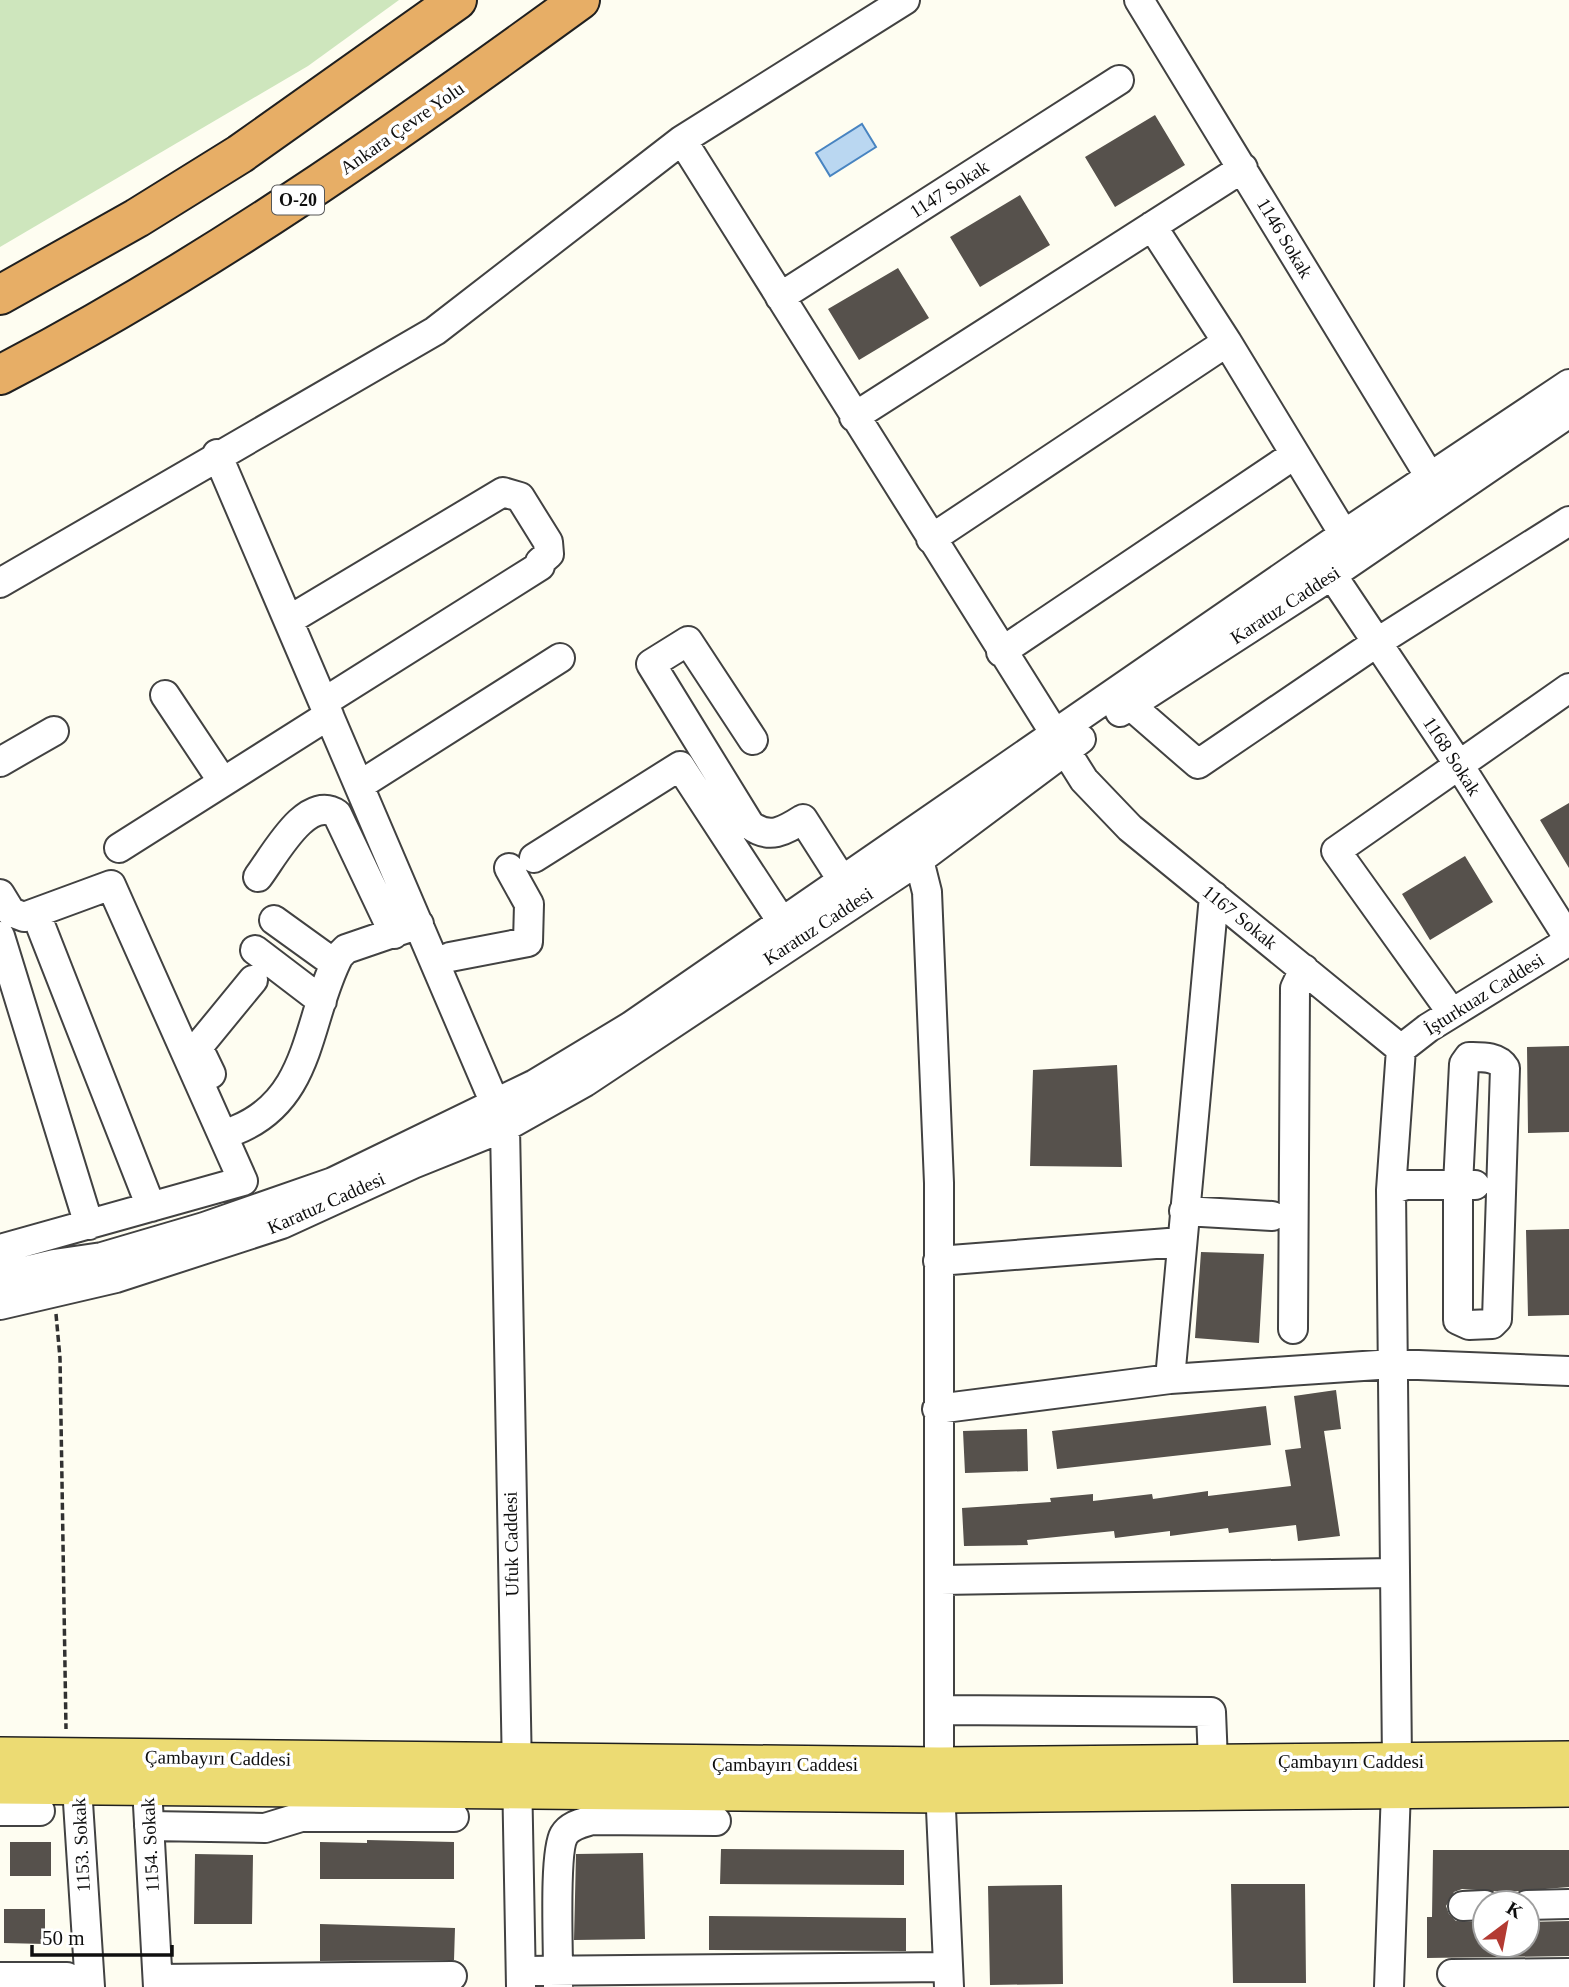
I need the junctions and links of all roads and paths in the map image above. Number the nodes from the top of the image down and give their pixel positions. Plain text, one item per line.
1 (457, 0) edge
2 (580, 0) edge
3 (905, 0) edge
4 (1139, 0) edge
5 (1119, 80) dead end
6 (682, 140) junction
7 (1243, 168) junction
8 (1152, 226) junction
9 (0, 295) edge
10 (780, 298) junction
11 (1227, 342) junction
12 (0, 374) edge
13 (1569, 384) edge
14 (1569, 413) edge
15 (854, 416) junction
16 (217, 454) junction
17 (1294, 455) junction
18 (1430, 477) junction
19 (1569, 521) edge
20 (931, 539) junction
21 (1350, 546) junction
22 (1332, 575) junction
23 (0, 583) edge
24 (289, 621) junction
25 (1376, 643) junction
26 (1001, 652) junction
27 (560, 658) dead end
28 (1569, 688) edge
29 (165, 695) dead end
30 (1130, 705) junction
31 (327, 708) junction
32 (54, 731) dead end
33 (753, 740) dead end
34 (1060, 742) junction
35 (0, 762) edge
36 (1459, 765) junction
37 (223, 782) junction
38 (360, 785) junction
39 (119, 848) dead end
40 (919, 860) junction
41 (258, 877) dead end
42 (842, 880) junction
43 (0, 894) edge
44 (1214, 896) junction
45 (36, 914) junction
46 (274, 920) dead end
47 (782, 922) junction
48 (407, 929) junction
49 (0, 936) edge
50 (1569, 940) edge
51 (255, 950) dead end
52 (436, 963) junction
53 (335, 964) junction
54 (1304, 969) junction
55 (253, 980) dead end
56 (322, 1000) junction
57 (1452, 1013) junction
58 (1401, 1049) junction
59 (501, 1115) junction
60 (236, 1130) junction
61 (1458, 1185) junction
62 (1500, 1185) junction
63 (1391, 1190) junction
64 (151, 1207) junction
65 (1184, 1211) junction
66 (278, 1214) junction
67 (1272, 1216) dead end
68 (89, 1225) junction
69 (1181, 1242) junction
70 (0, 1249) edge
71 (938, 1261) junction
72 (0, 1278) edge
73 (54, 1291) junction
74 (0, 1305) edge
75 (1293, 1329) dead end
76 (1393, 1364) junction
77 (1569, 1371) edge
78 (1170, 1378) junction
79 (937, 1409) junction
80 (1394, 1573) junction
81 (941, 1580) junction
82 (940, 1710) junction
83 (0, 1755) edge
84 (1569, 1759) edge
85 (1213, 1762) junction
86 (72, 1771) junction
87 (516, 1776) junction
88 (1397, 1777) junction
89 (940, 1780) junction
90 (0, 1786) edge
91 (147, 1787) junction
92 (1569, 1789) edge
93 (0, 1811) edge
94 (40, 1811) dead end
95 (454, 1817) dead end
96 (716, 1821) dead end
97 (149, 1826) junction
98 (1569, 1904) edge
99 (1541, 1905) edge
100 (1569, 1973) edge
101 (1452, 1974) dead end
102 (452, 1976) dead end
103 (0, 1977) edge
104 (948, 1977) edge
105 (521, 1979) edge
106 (558, 1979) edge
107 (78, 1982) edge
108 (158, 1983) edge
109 (1390, 1987) edge

1 - 9 highway
2 - 12 highway, Ankara Çevre Yolu / O-20
3 - 6 street
4 - 7 street, 1146 Sokak
5 - 10 street, 1147 Sokak
6 - 10 street, 1167 Sokak
6 - 16 street
7 - 8 street
7 - 18 street, 1146 Sokak
8 - 11 street
8 - 15 street
10 - 15 street, 1167 Sokak
11 - 17 street
11 - 20 street
13 - 18 street, Karatuz Caddesi
14 - 21 street, Karatuz Caddesi
15 - 20 street, 1167 Sokak
16 - 23 street
16 - 24 street
17 - 21 street
17 - 26 street
18 - 21 street, Karatuz Caddesi
19 - 25 street
20 - 26 street, 1167 Sokak
21 - 22 street, Karatuz Caddesi
21 - 34 street, Karatuz Caddesi
22 - 25 street, 1168 Sokak
22 - 30 street, Karatuz Caddesi
24 - 31 street
24 - 31 street
25 - 30 street
25 - 36 street, 1168 Sokak
26 - 34 street, 1167 Sokak
27 - 38 street
28 - 36 street
29 - 37 street
30 - 34 street, Karatuz Caddesi
31 - 37 street
31 - 38 street
32 - 35 street
33 - 42 street
34 - 40 street, Karatuz Caddesi
34 - 42 street
34 - 44 street, 1167 Sokak
36 - 50 street, 1168 Sokak
36 - 57 street
37 - 39 street
38 - 48 street
40 - 59 street, Karatuz Caddesi
40 - 71 street
41 - 48 street
42 - 47 street
43 - 45 street
44 - 54 street, 1167 Sokak
44 - 65 street
45 - 64 street
45 - 64 street
46 - 53 street
47 - 52 street
47 - 59 street
48 - 52 street
48 - 53 street
49 - 68 street
50 - 57 street, İşturkuaz Caddesi
51 - 56 street
52 - 59 street
53 - 56 street
54 - 58 street, 1167 Sokak
54 - 75 street
55 - 60 street
56 - 60 street
57 - 58 street, İşturkuaz Caddesi
58 - 63 street
59 - 66 street, Karatuz Caddesi
59 - 87 street, Ufuk Caddesi
60 - 66 street
61 - 62 street
61 - 62 street
61 - 62 street
61 - 63 street
63 - 76 street
64 - 68 street
65 - 67 street
65 - 69 street
66 - 72 street
66 - 73 street, Karatuz Caddesi
68 - 70 street
69 - 71 street
69 - 78 street
71 - 79 street
73 - 74 street, Karatuz Caddesi
73 - 86 path
76 - 77 street
76 - 78 street
76 - 80 street
78 - 79 street
79 - 81 street
80 - 81 street
80 - 88 street
81 - 82 street
82 - 85 street
82 - 89 street
83 - 86 main road, Çambayırı Caddesi
84 - 88 main road, Çambayırı Caddesi
85 - 88 main road, Çambayırı Caddesi
85 - 89 main road, Çambayırı Caddesi
86 - 87 main road, Çambayırı Caddesi
86 - 90 main road, Çambayırı Caddesi
86 - 91 main road, Çambayırı Caddesi
86 - 107 street, 1153. Sokak
87 - 89 main road, Çambayırı Caddesi
87 - 91 main road, Çambayırı Caddesi
87 - 105 street, Ufuk Caddesi
88 - 89 main road, Çambayırı Caddesi
88 - 92 main road, Çambayırı Caddesi
88 - 109 street
89 - 104 street
91 - 97 street, 1154. Sokak
93 - 94 street
95 - 97 street
96 - 106 street
97 - 108 street, 1154. Sokak
98 - 99 street
100 - 101 street
102 - 108 street
103 - 107 street
104 - 106 street
105 - 106 street

